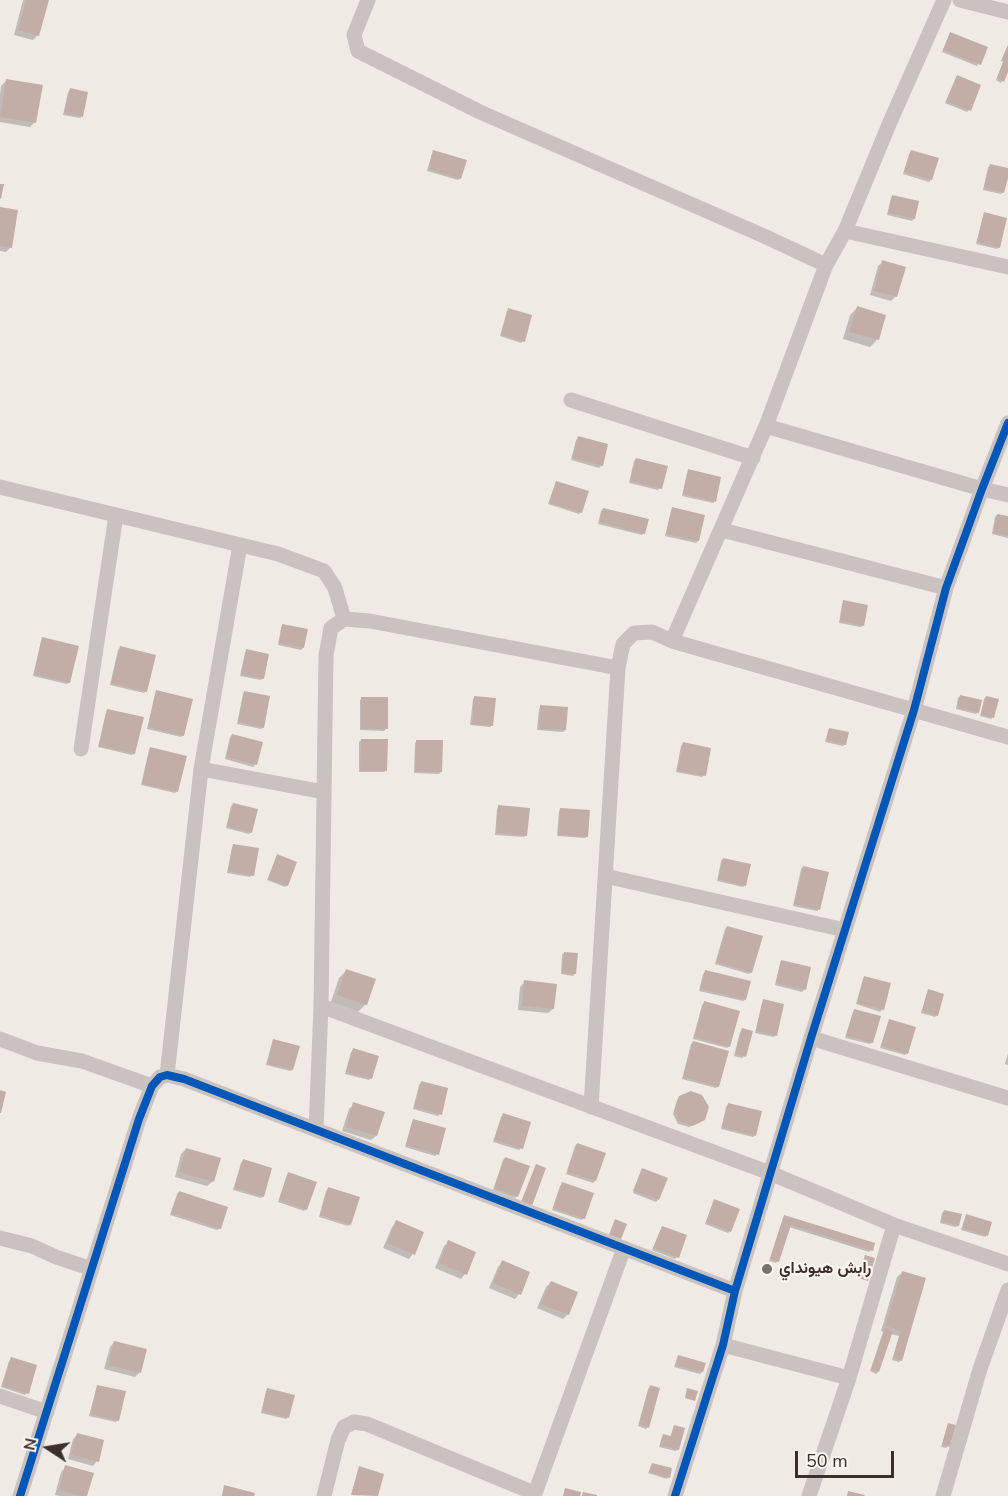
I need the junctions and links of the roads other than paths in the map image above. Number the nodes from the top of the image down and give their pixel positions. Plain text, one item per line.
1 (368, 0) edge
2 (944, 0) edge
3 (960, 0) edge
4 (1008, 12) edge
5 (845, 231) junction
6 (826, 265) junction
7 (1008, 267) edge
8 (571, 400) dead end
9 (1008, 423) edge
10 (766, 426) junction
11 (753, 458) junction
12 (0, 487) edge
13 (982, 489) junction
14 (1008, 495) edge
15 (116, 515) junction
16 (722, 530) junction
17 (240, 545) junction
18 (946, 588) junction
19 (344, 619) junction
20 (672, 641) junction
21 (618, 668) junction
22 (914, 710) junction
23 (1008, 737) edge
24 (81, 749) dead end
25 (201, 769) junction
26 (324, 792) junction
27 (605, 876) junction
28 (845, 930) junction
29 (321, 1006) junction
30 (0, 1038) edge
31 (811, 1038) junction
32 (167, 1075) junction
33 (152, 1086) junction
34 (1008, 1098) edge
35 (591, 1107) junction
36 (316, 1130) junction
37 (770, 1173) junction
38 (894, 1224) junction
39 (0, 1238) edge
40 (624, 1248) junction
41 (1008, 1264) edge
42 (92, 1269) junction
43 (1008, 1290) edge
44 (735, 1291) junction
45 (723, 1345) junction
46 (849, 1378) junction
47 (0, 1396) edge
48 (47, 1412) junction
49 (534, 1495) edge
50 (20, 1496) edge
51 (324, 1496) edge
52 (675, 1496) edge
53 (809, 1496) edge
54 (943, 1496) edge

1 - 6 street
2 - 5 street
3 - 4 street
5 - 6 street
5 - 7 street
6 - 10 street
8 - 11 street
9 - 13 street
10 - 11 street
10 - 13 street
11 - 16 street
12 - 15 street
13 - 14 street
13 - 18 street
15 - 17 street
15 - 24 street
16 - 18 street
16 - 20 street
17 - 19 street
17 - 25 street
18 - 22 street
19 - 21 street
19 - 26 street
20 - 21 street
20 - 22 street
21 - 27 street
22 - 23 street
22 - 28 street
25 - 26 street
25 - 32 street
26 - 29 street
27 - 28 street
27 - 35 street
28 - 31 street
29 - 35 street
29 - 36 street
30 - 33 street
31 - 34 street
31 - 37 street
32 - 33 street
32 - 36 street
33 - 42 street
35 - 37 street
36 - 40 street
37 - 38 street
37 - 44 street
38 - 41 street
38 - 46 street
39 - 42 street
40 - 44 street
40 - 49 street
42 - 48 street
43 - 54 street
44 - 45 street
45 - 46 street
45 - 52 street
46 - 53 street
47 - 48 street
48 - 50 street
49 - 51 street

